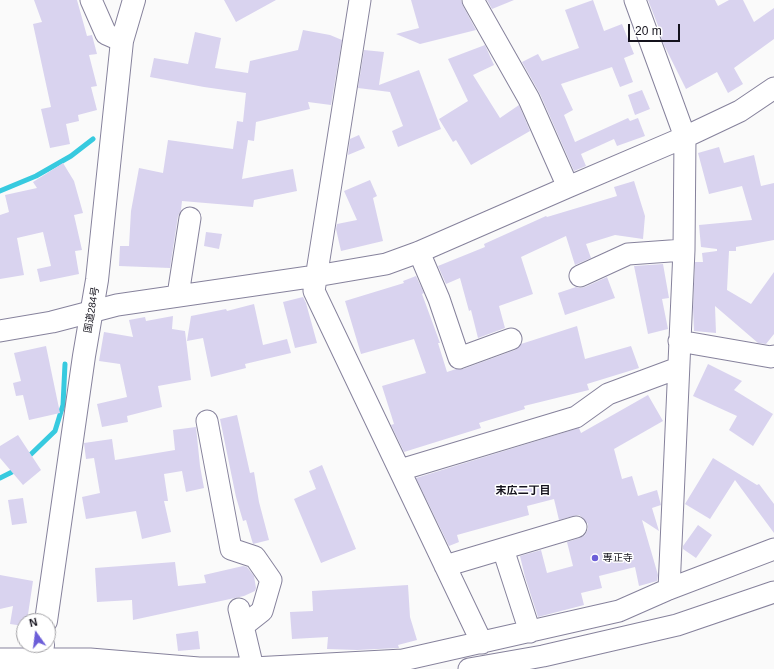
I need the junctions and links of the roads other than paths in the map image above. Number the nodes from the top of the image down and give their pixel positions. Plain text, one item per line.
1 (91, 0) edge
2 (134, 0) edge
3 (360, 0) edge
4 (473, 0) edge
5 (635, 0) edge
6 (122, 41) junction
7 (774, 88) edge
8 (685, 137) junction
9 (568, 187) junction
10 (190, 218) dead end
11 (684, 250) junction
12 (419, 252) junction
13 (316, 276) junction
14 (580, 276) dead end
15 (178, 295) junction
16 (92, 310) junction
17 (0, 331) edge
18 (511, 340) dead end
19 (679, 342) junction
20 (774, 356) edge
21 (678, 368) junction
22 (207, 420) dead end
23 (400, 470) junction
24 (576, 527) dead end
25 (503, 549) junction
26 (774, 549) edge
27 (445, 566) junction
28 (668, 589) junction
29 (774, 592) edge
30 (47, 613) edge
31 (530, 632) junction
32 (482, 643) junction
33 (0, 658) edge
34 (41, 658) edge
35 (94, 664) edge
36 (253, 668) junction
37 (468, 669) edge

1 - 6 street
2 - 6 highway, 国道284号
3 - 13 street
4 - 9 street
5 - 8 street
6 - 16 highway, 国道284号
7 - 8 street
8 - 9 street
8 - 11 street
9 - 12 street
10 - 15 street
11 - 14 street
11 - 19 street
12 - 13 street
12 - 18 street
13 - 15 street
13 - 23 street
15 - 16 street
16 - 17 street
16 - 30 highway, 国道284号
19 - 20 street
19 - 21 street
21 - 23 street
21 - 28 street
22 - 36 street
23 - 27 street
24 - 25 street
25 - 27 street
25 - 31 street
26 - 28 street
27 - 32 street
28 - 31 street
29 - 37 street
31 - 32 street
32 - 36 street
33 - 34 street
34 - 35 street
35 - 36 street

